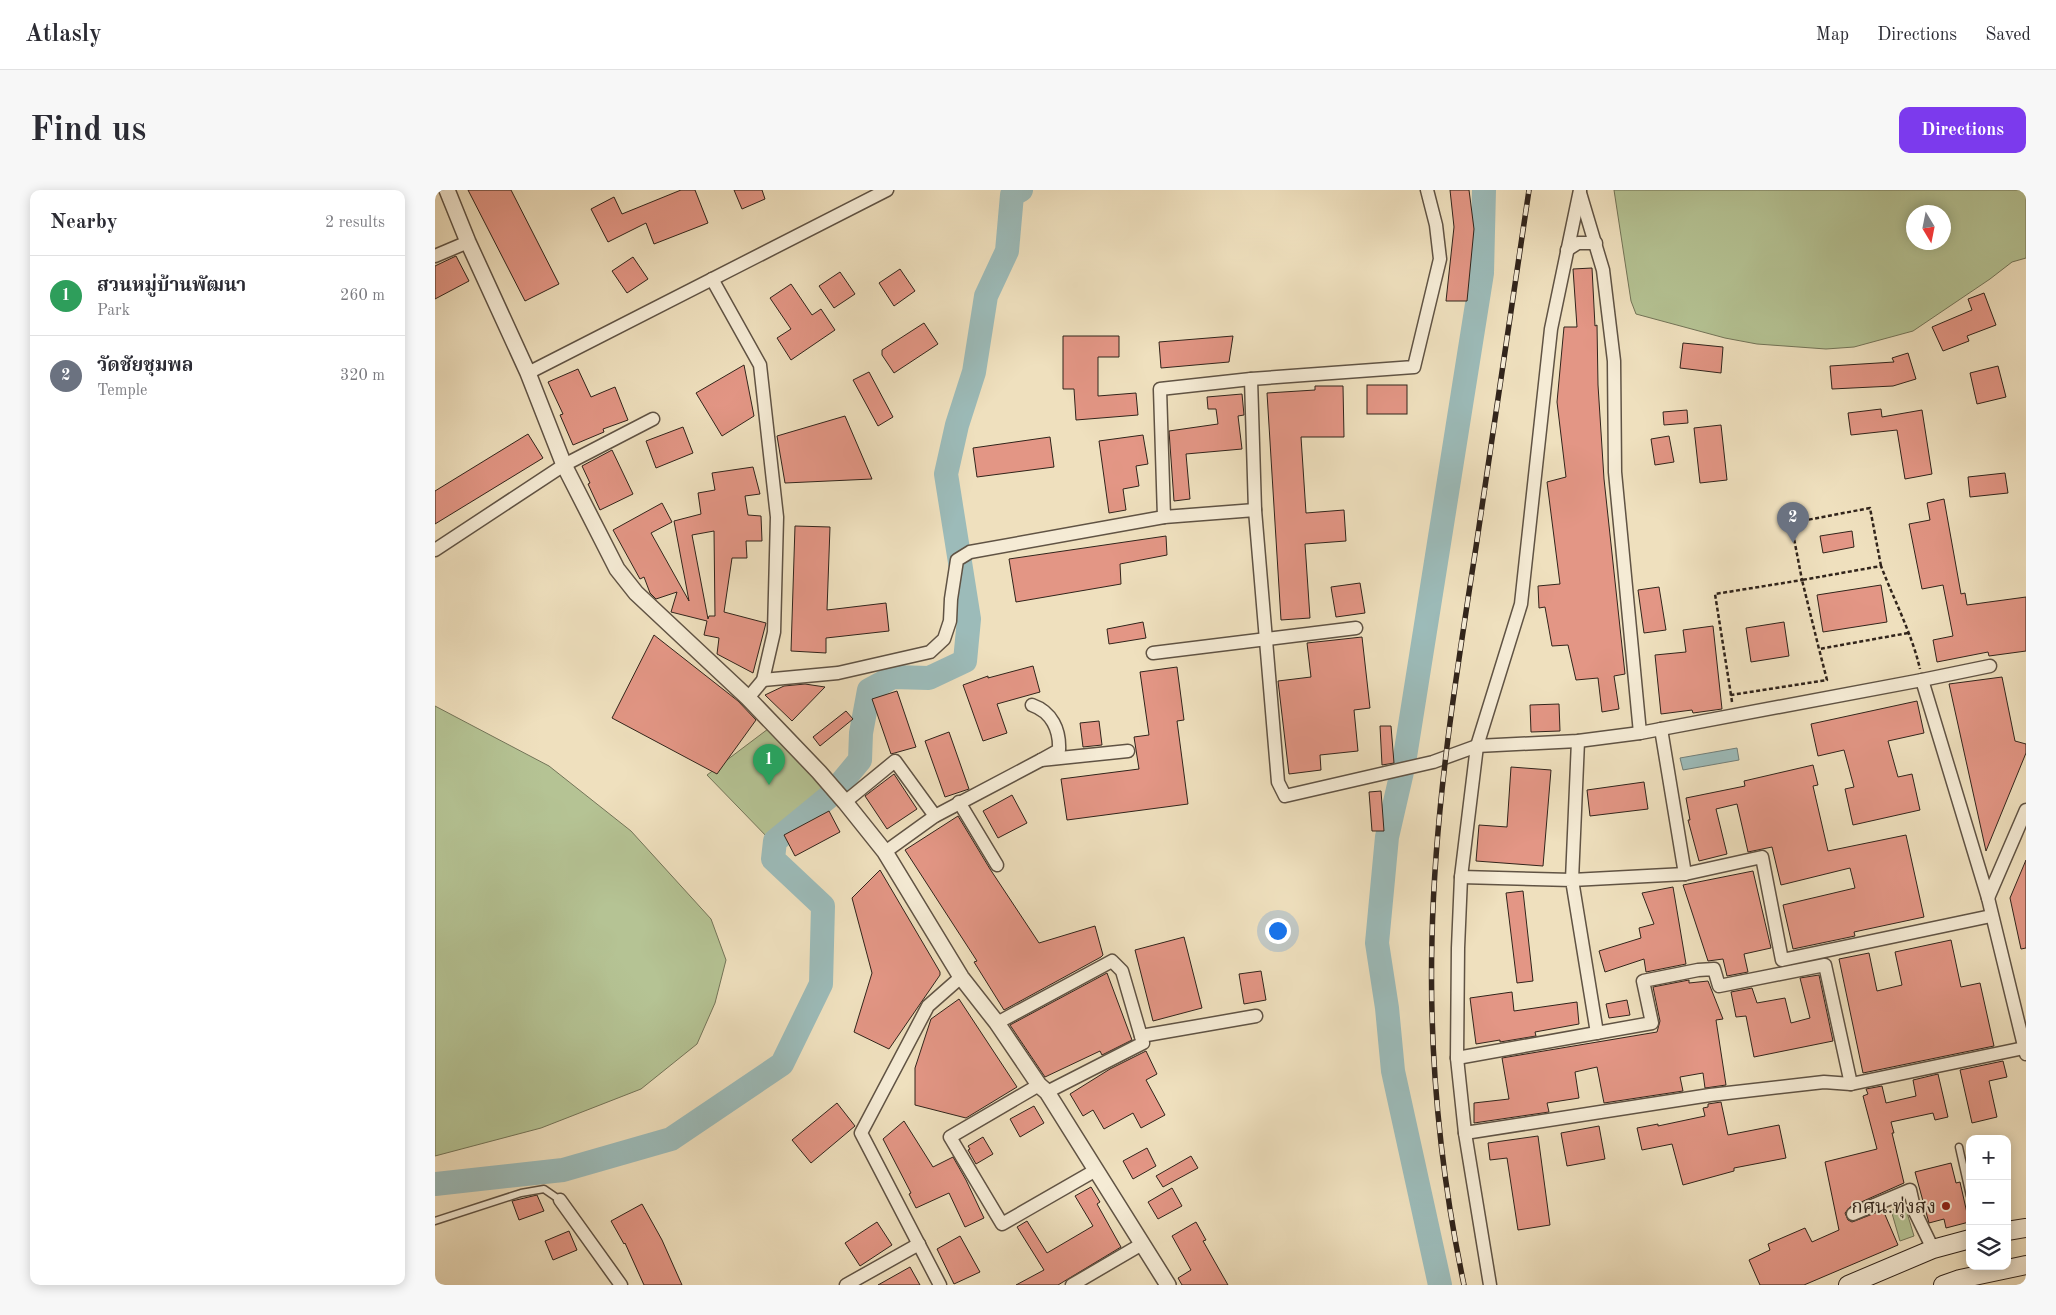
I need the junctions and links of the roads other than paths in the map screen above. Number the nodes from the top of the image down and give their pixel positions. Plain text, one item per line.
1 (447, 190) edge
2 (887, 190) edge
3 (1427, 190) edge
4 (1580, 191) edge
5 (468, 242) junction
6 (1596, 243) junction
7 (1567, 250) junction
8 (435, 256) edge
9 (712, 279) junction
10 (528, 373) junction
11 (1251, 379) junction
12 (653, 419) dead end
13 (564, 465) junction
14 (1255, 510) junction
15 (1164, 517) junction
16 (435, 550) edge
17 (1356, 628) dead end
18 (1266, 640) junction
19 (1153, 653) dead end
20 (1990, 666) dead end
21 (763, 680) junction
22 (1923, 680) junction
23 (748, 698) junction
24 (1032, 705) dead end
25 (1661, 729) junction
26 (1640, 733) junction
27 (1578, 741) junction
28 (1477, 746) junction
29 (1128, 752) dead end
30 (1041, 760) junction
31 (843, 800) junction
32 (959, 802) junction
33 (2026, 810) edge
34 (935, 816) junction
35 (885, 852) junction
36 (997, 866) dead end
37 (1685, 874) junction
38 (1461, 877) junction
39 (1572, 880) junction
40 (1988, 898) junction
41 (1991, 916) junction
42 (961, 978) junction
43 (1256, 1016) dead end
44 (997, 1023) junction
45 (1597, 1033) junction
46 (1141, 1036) junction
47 (2025, 1051) edge
48 (1457, 1058) junction
49 (1851, 1084) junction
50 (1043, 1089) junction
51 (1465, 1133) junction
52 (1959, 1147) dead end
53 (1095, 1170) junction
54 (1966, 1180) edge
55 (560, 1200) joint
56 (1853, 1214) dead end
57 (435, 1221) edge
58 (2026, 1228) edge
59 (2011, 1230) edge
60 (1966, 1239) edge
61 (919, 1244) junction
62 (1142, 1244) junction
63 (1933, 1249) junction
64 (2026, 1265) edge
65 (621, 1285) edge
66 (846, 1285) edge
67 (940, 1285) edge
68 (1073, 1285) edge
69 (1168, 1285) edge
70 (1490, 1285) edge
71 (1848, 1285) edge
72 (1943, 1285) edge

1 - 5 street
2 - 9 street
3 - 11 street
4 - 6 street
4 - 7 street
5 - 8 street
5 - 10 street
6 - 7 street
6 - 26 street
7 - 28 street
9 - 10 street
9 - 21 street
10 - 13 street
11 - 14 street
11 - 15 street
12 - 13 street
13 - 16 street
13 - 23 street
14 - 15 street
14 - 18 street
15 - 21 street
17 - 18 street
18 - 19 street
18 - 28 street
20 - 22 street
21 - 23 street
22 - 25 street
22 - 40 street
23 - 31 street
24 - 30 street
25 - 26 street
25 - 37 street
26 - 27 street
27 - 28 street
27 - 39 street
28 - 38 street
29 - 30 street
30 - 32 street
31 - 34 street
31 - 35 street
32 - 34 street
32 - 36 street
33 - 40 street
34 - 35 street
35 - 42 street
37 - 39 street
37 - 41 street
38 - 39 street
38 - 48 street
39 - 45 street
40 - 41 street
41 - 47 street
42 - 44 street
42 - 61 street
43 - 46 street
44 - 46 street
44 - 50 street
45 - 48 street
45 - 49 street
46 - 50 street
47 - 49 street
48 - 51 street
49 - 51 street
50 - 53 street
50 - 53 street
51 - 70 street
52 - 54 lane
53 - 62 street
55 - 57 lane
55 - 65 street
56 - 63 street
58 - 59 main road
60 - 63 main road
61 - 66 street
61 - 67 street
62 - 68 street
62 - 69 street
63 - 71 main road
64 - 72 main road

